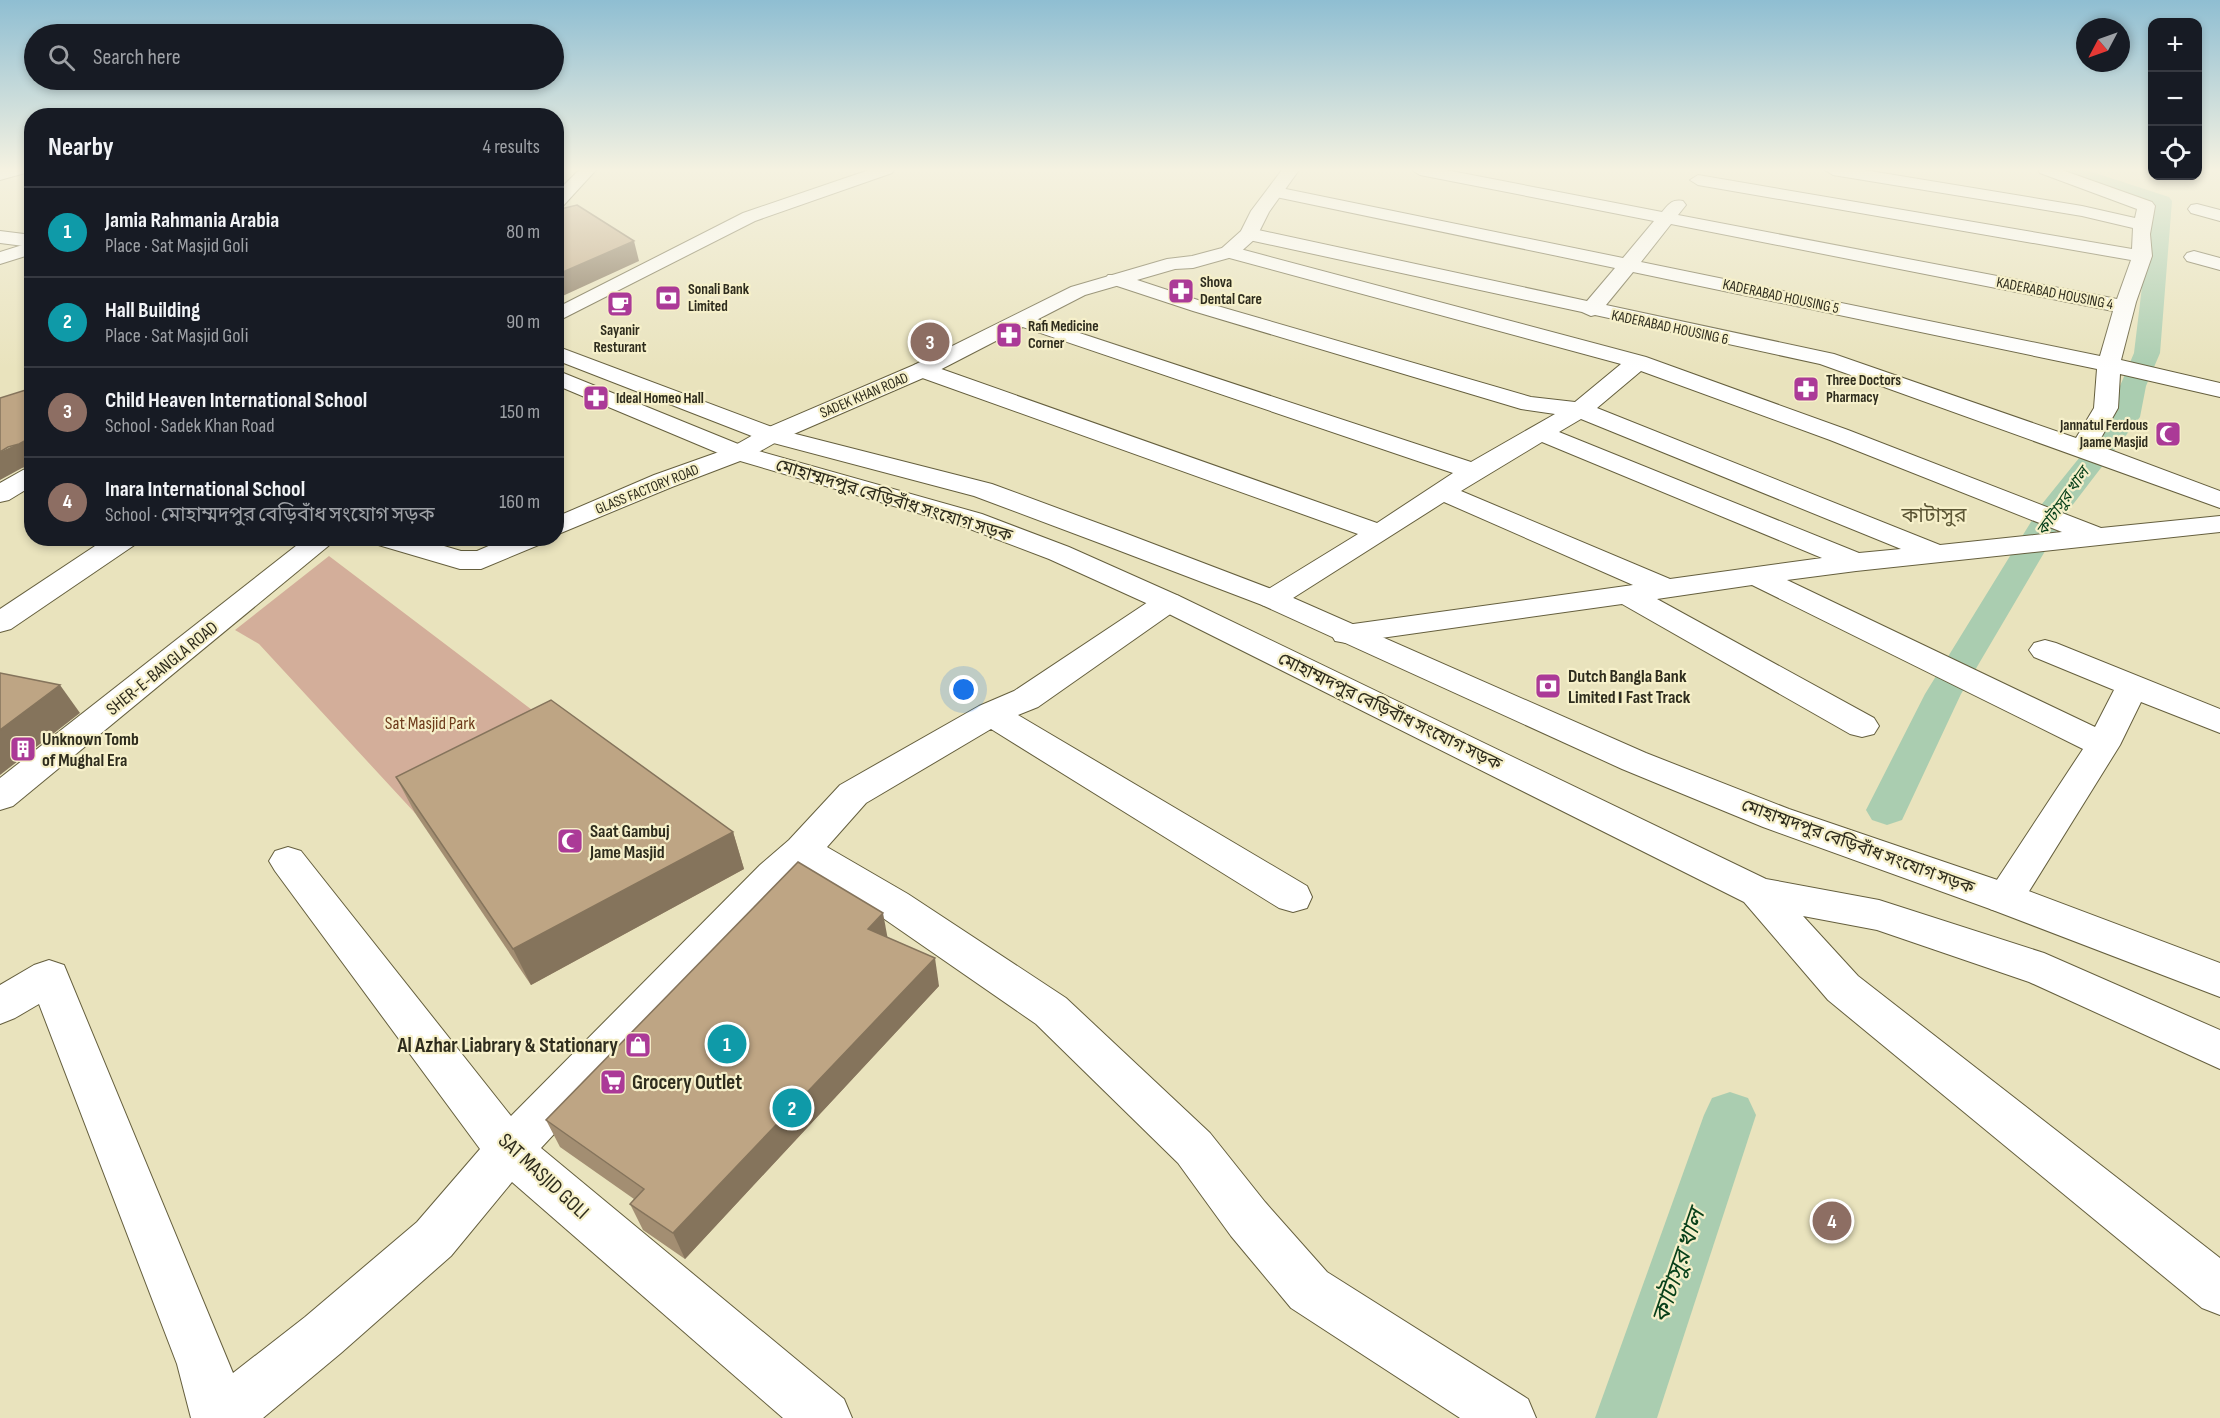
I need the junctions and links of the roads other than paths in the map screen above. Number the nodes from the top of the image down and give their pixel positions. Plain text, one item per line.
1 (712, 236) edge
2 (1246, 236) edge
3 (1259, 236) edge
4 (1493, 236) edge
5 (1651, 236) edge
6 (1760, 236) edge
7 (2034, 236) edge
8 (2141, 236) edge
9 (0, 237) edge
10 (24, 240) edge
11 (24, 250) edge
12 (1228, 252) junction
13 (2142, 256) junction
14 (2194, 257) dead end
15 (0, 258) edge
16 (1629, 264) junction
17 (2220, 264) edge
18 (1115, 279) junction
19 (2125, 307) junction
20 (1591, 310) junction
21 (564, 312) edge
22 (1021, 320) junction
23 (564, 355) edge
24 (1638, 362) junction
25 (2113, 365) junction
26 (922, 370) junction
27 (564, 380) edge
28 (2220, 390) edge
29 (1580, 410) junction
30 (1541, 434) junction
31 (771, 435) junction
32 (2082, 449) junction
33 (739, 453) junction
34 (1473, 471) junction
35 (24, 480) edge
36 (1442, 492) junction
37 (0, 494) edge
38 (2220, 500) edge
39 (564, 524) edge
40 (2220, 524) edge
41 (1380, 533) junction
42 (2071, 534) junction
43 (114, 546) edge
44 (314, 546) edge
45 (412, 546) edge
46 (514, 546) edge
47 (1934, 552) junction
48 (1856, 562) junction
49 (1754, 575) junction
50 (1665, 588) junction
51 (1624, 593) junction
52 (1260, 595) junction
53 (1168, 602) junction
54 (0, 623) edge
55 (1216, 625) junction
56 (1346, 634) junction
57 (2045, 650) dead end
58 (2132, 687) junction
59 (991, 714) junction
60 (2220, 722) edge
61 (1862, 726) dead end
62 (2103, 745) junction
63 (0, 797) edge
64 (802, 850) junction
65 (288, 861) dead end
66 (1758, 892) junction
67 (1293, 897) dead end
68 (2004, 898) junction
69 (2220, 980) edge
70 (0, 1006) edge
71 (2220, 1050) edge
72 (509, 1150) junction
73 (2220, 1290) edge
74 (219, 1418) edge
75 (825, 1418) edge
76 (1509, 1418) edge

1 - 21 street
2 - 12 street, SADEK KHAN ROAD
3 - 20 street, KADERABAD HOUSING 6
4 - 16 street, KADERABAD HOUSING 5
5 - 16 street
6 - 19 street, KADERABAD HOUSING 4
7 - 13 street
8 - 13 street
9 - 10 street
11 - 15 street
12 - 18 street, SADEK KHAN ROAD
12 - 24 street
13 - 19 street
14 - 17 street
16 - 20 street
16 - 25 street, KADERABAD HOUSING 5
18 - 22 street, SADEK KHAN ROAD
18 - 29 street
19 - 25 street
20 - 32 street, KADERABAD HOUSING 6
22 - 26 street, SADEK KHAN ROAD
22 - 34 street
23 - 31 street, মোহাম্মদপুর বেড়িবাঁধ সংযোগ সড়ক
24 - 29 street
24 - 42 street
25 - 28 street, KADERABAD HOUSING 5
25 - 32 street
26 - 31 street, SADEK KHAN ROAD
26 - 41 street
27 - 33 street, মোহাম্মদপুর বেড়িবাঁধ সংযোগ সড়ক
29 - 30 street
29 - 47 street
30 - 34 street
30 - 48 street
31 - 33 street, SADEK KHAN ROAD
31 - 52 street, মোহাম্মদপুর বেড়িবাঁধ সংযোগ সড়ক
32 - 38 street, KADERABAD HOUSING 6
33 - 39 street, GLASS FACTORY ROAD
33 - 53 street, মোহাম্মদপুর বেড়িবাঁধ সংযোগ সড়ক
34 - 36 street
35 - 37 street
36 - 41 street
36 - 50 street
40 - 42 street
41 - 52 street
42 - 47 street
43 - 54 street
44 - 63 street, SHER-E-BANGLA ROAD
45 - 46 street
47 - 48 street
48 - 49 street
49 - 50 street
49 - 62 street
50 - 51 street
51 - 56 street
51 - 61 street
52 - 55 street
52 - 56 street, মোহাম্মদপুর বেড়িবাঁধ সংযোগ সড়ক
53 - 55 street, মোহাম্মদপুর বেড়িবাঁধ সংযোগ সড়ক
53 - 59 street
55 - 66 street, মোহাম্মদপুর বেড়িবাঁধ সংযোগ সড়ক
56 - 68 street, মোহাম্মদপুর বেড়িবাঁধ সংযোগ সড়ক
57 - 58 street
58 - 60 street
58 - 62 street
59 - 64 street
59 - 67 street
62 - 68 street
64 - 72 street
64 - 76 street
65 - 72 street, SAT MASJID GOLI
66 - 71 street, মোহাম্মদপুর বেড়িবাঁধ সংযোগ সড়ক
66 - 73 street
68 - 69 street, মোহাম্মদপুর বেড়িবাঁধ সংযোগ সড়ক
70 - 74 street
72 - 74 street
72 - 75 street, SAT MASJID GOLI

